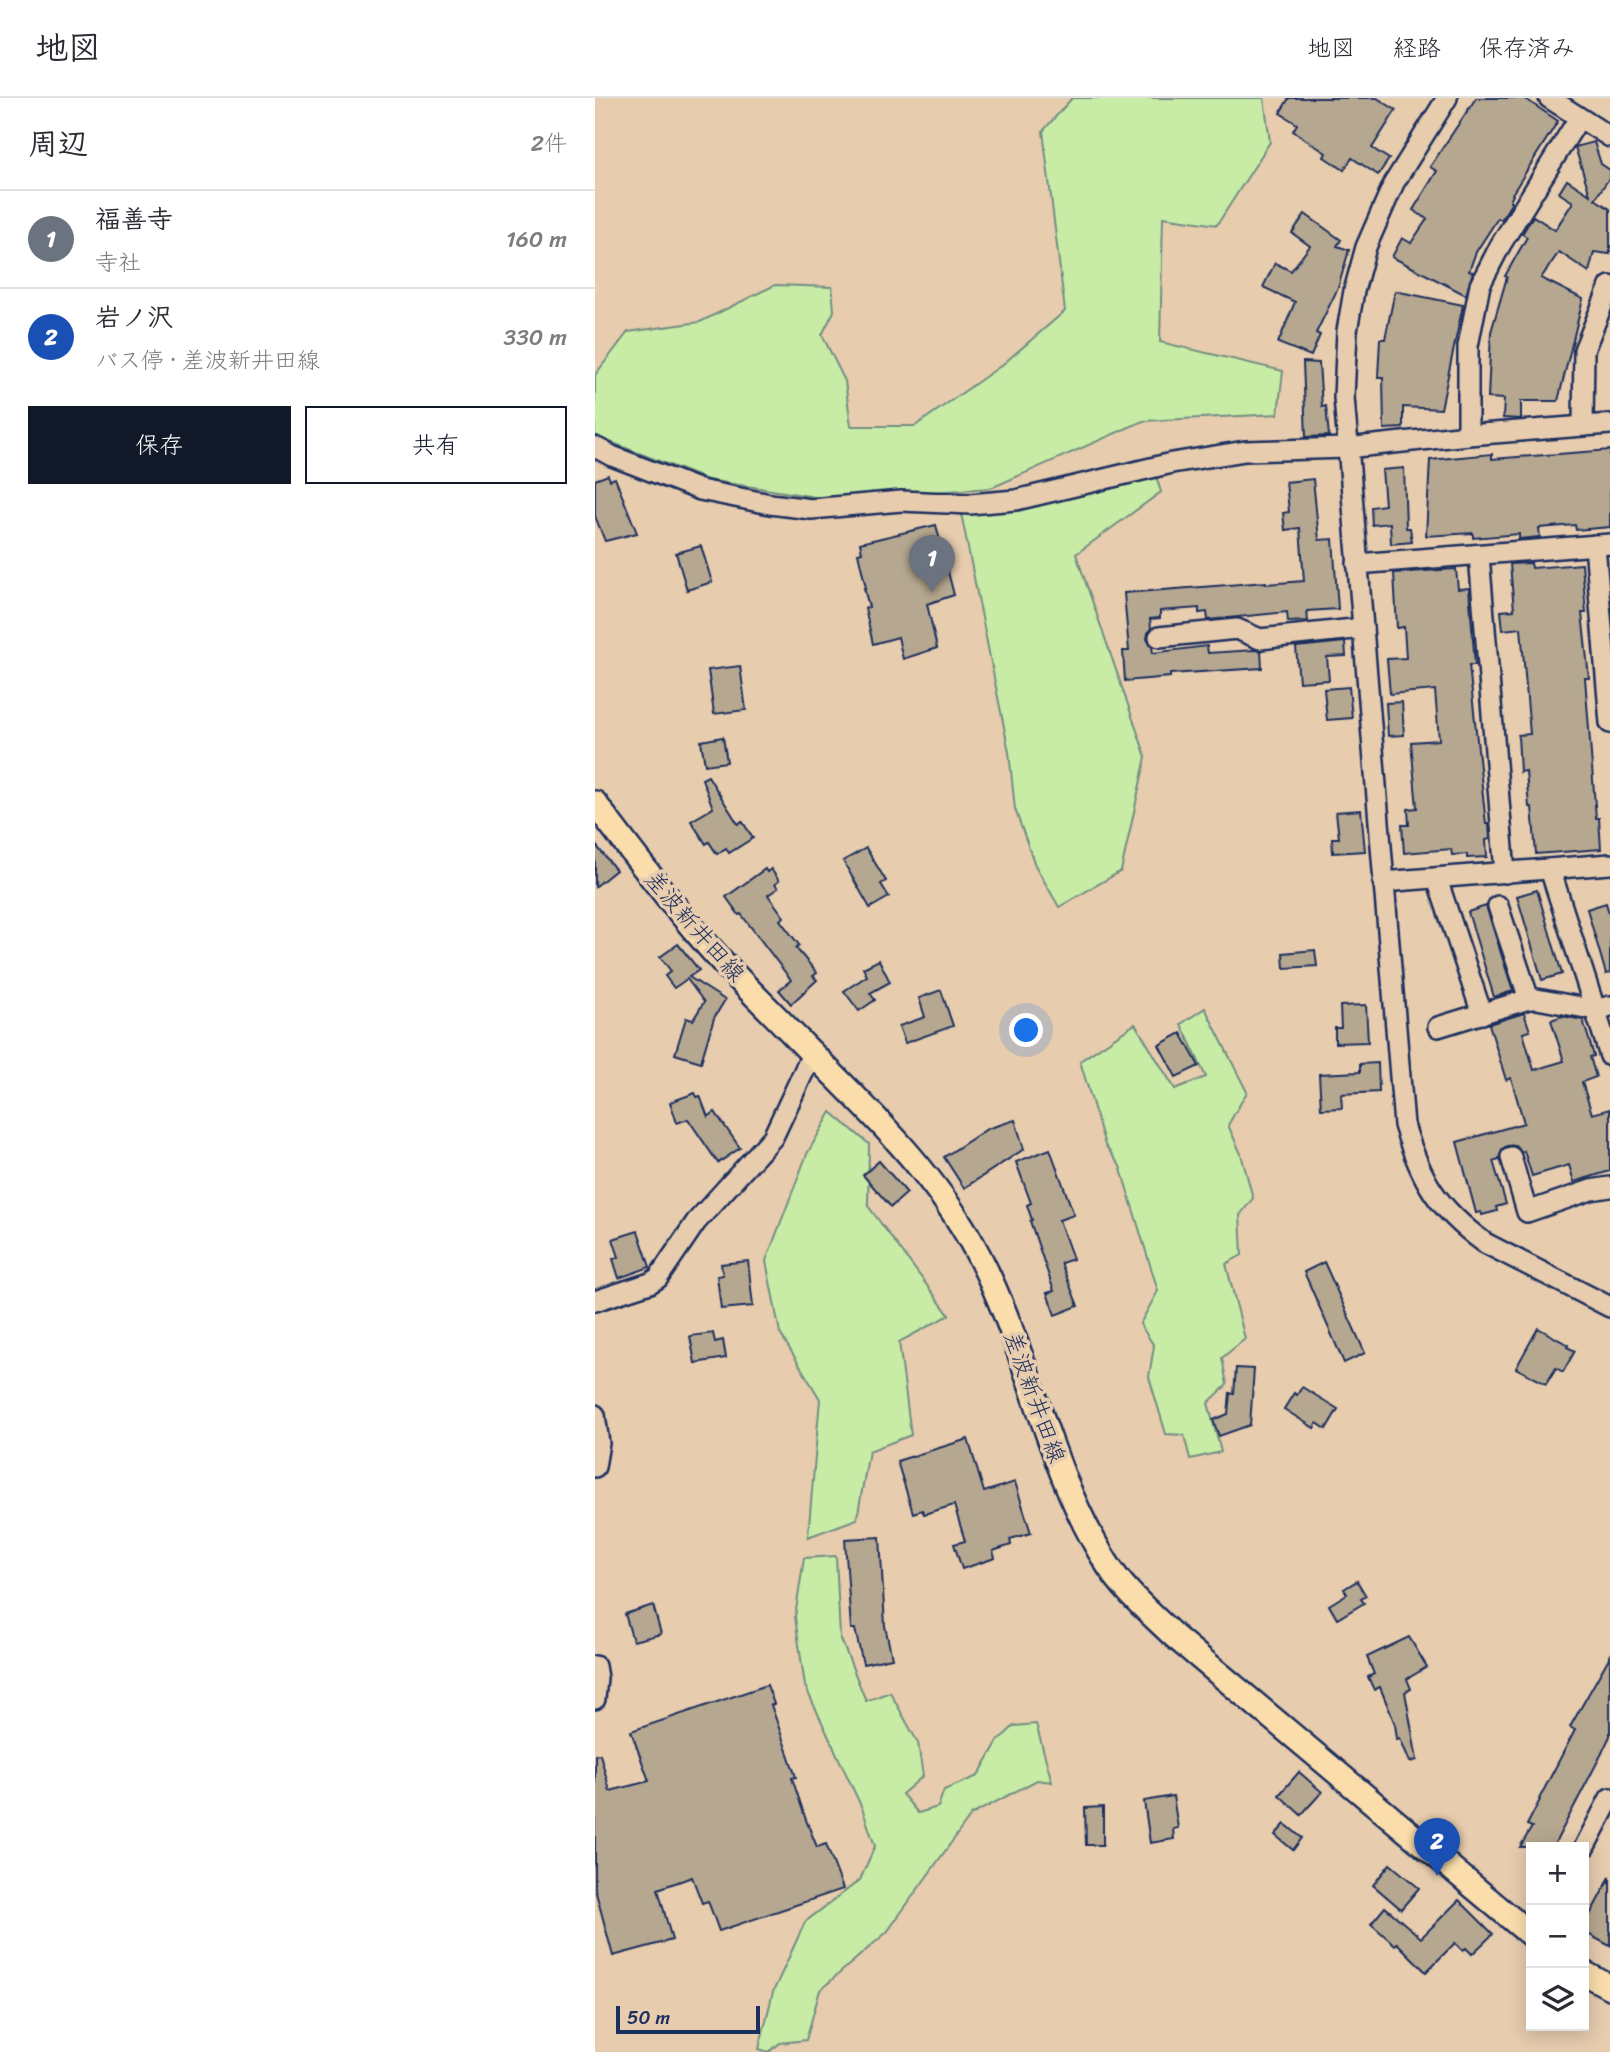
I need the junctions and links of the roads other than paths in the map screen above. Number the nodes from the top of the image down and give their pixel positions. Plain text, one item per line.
1 (1447, 98) edge
2 (1549, 98) edge
3 (1579, 118) junction
4 (1610, 137) edge
5 (1610, 286) edge
6 (1610, 424) edge
7 (1583, 426) junction
8 (1468, 435) junction
9 (595, 447) edge
10 (1347, 448) junction
11 (1603, 545) edge
12 (1479, 555) junction
13 (1357, 564) junction
14 (1363, 628) junction
15 (1160, 637) dead end
16 (1610, 723) edge
17 (595, 803) edge
18 (1610, 864) edge
19 (1551, 869) junction
20 (1505, 873) junction
21 (1437, 878) junction
22 (1384, 882) junction
23 (1498, 906) dead end
24 (1529, 999) junction
25 (1603, 1008) edge
26 (1482, 1014) junction
27 (1438, 1027) dead end
28 (812, 1054) junction
29 (1610, 1056) edge
30 (1511, 1157) dead end
31 (1610, 1186) edge
32 (1608, 1300) edge
33 (595, 1301) edge
34 (595, 1415) edge
35 (595, 1467) edge
36 (595, 1666) edge
37 (595, 1699) edge
38 (1610, 1798) edge
39 (1587, 1842) edge
40 (1526, 1931) edge
41 (1589, 1976) edge
42 (1610, 1987) edge

1 - 10 street
2 - 3 street
3 - 4 street
3 - 8 street
5 - 7 street
6 - 7 street
7 - 8 street
8 - 10 street
9 - 10 street
10 - 13 street
11 - 12 street
11 - 16 street
12 - 13 street
12 - 20 street
13 - 14 street
14 - 15 street
14 - 22 street
17 - 28 main road, 差波新井田線
18 - 19 street
19 - 20 street
19 - 25 street
20 - 21 street
21 - 22 street
21 - 26 street
22 - 32 street
23 - 24 street
24 - 25 street
24 - 26 street
25 - 29 street
26 - 27 street
28 - 33 street
28 - 40 main road, 差波新井田線
30 - 31 street
34 - 35 street
36 - 37 street
38 - 39 street
41 - 42 main road

